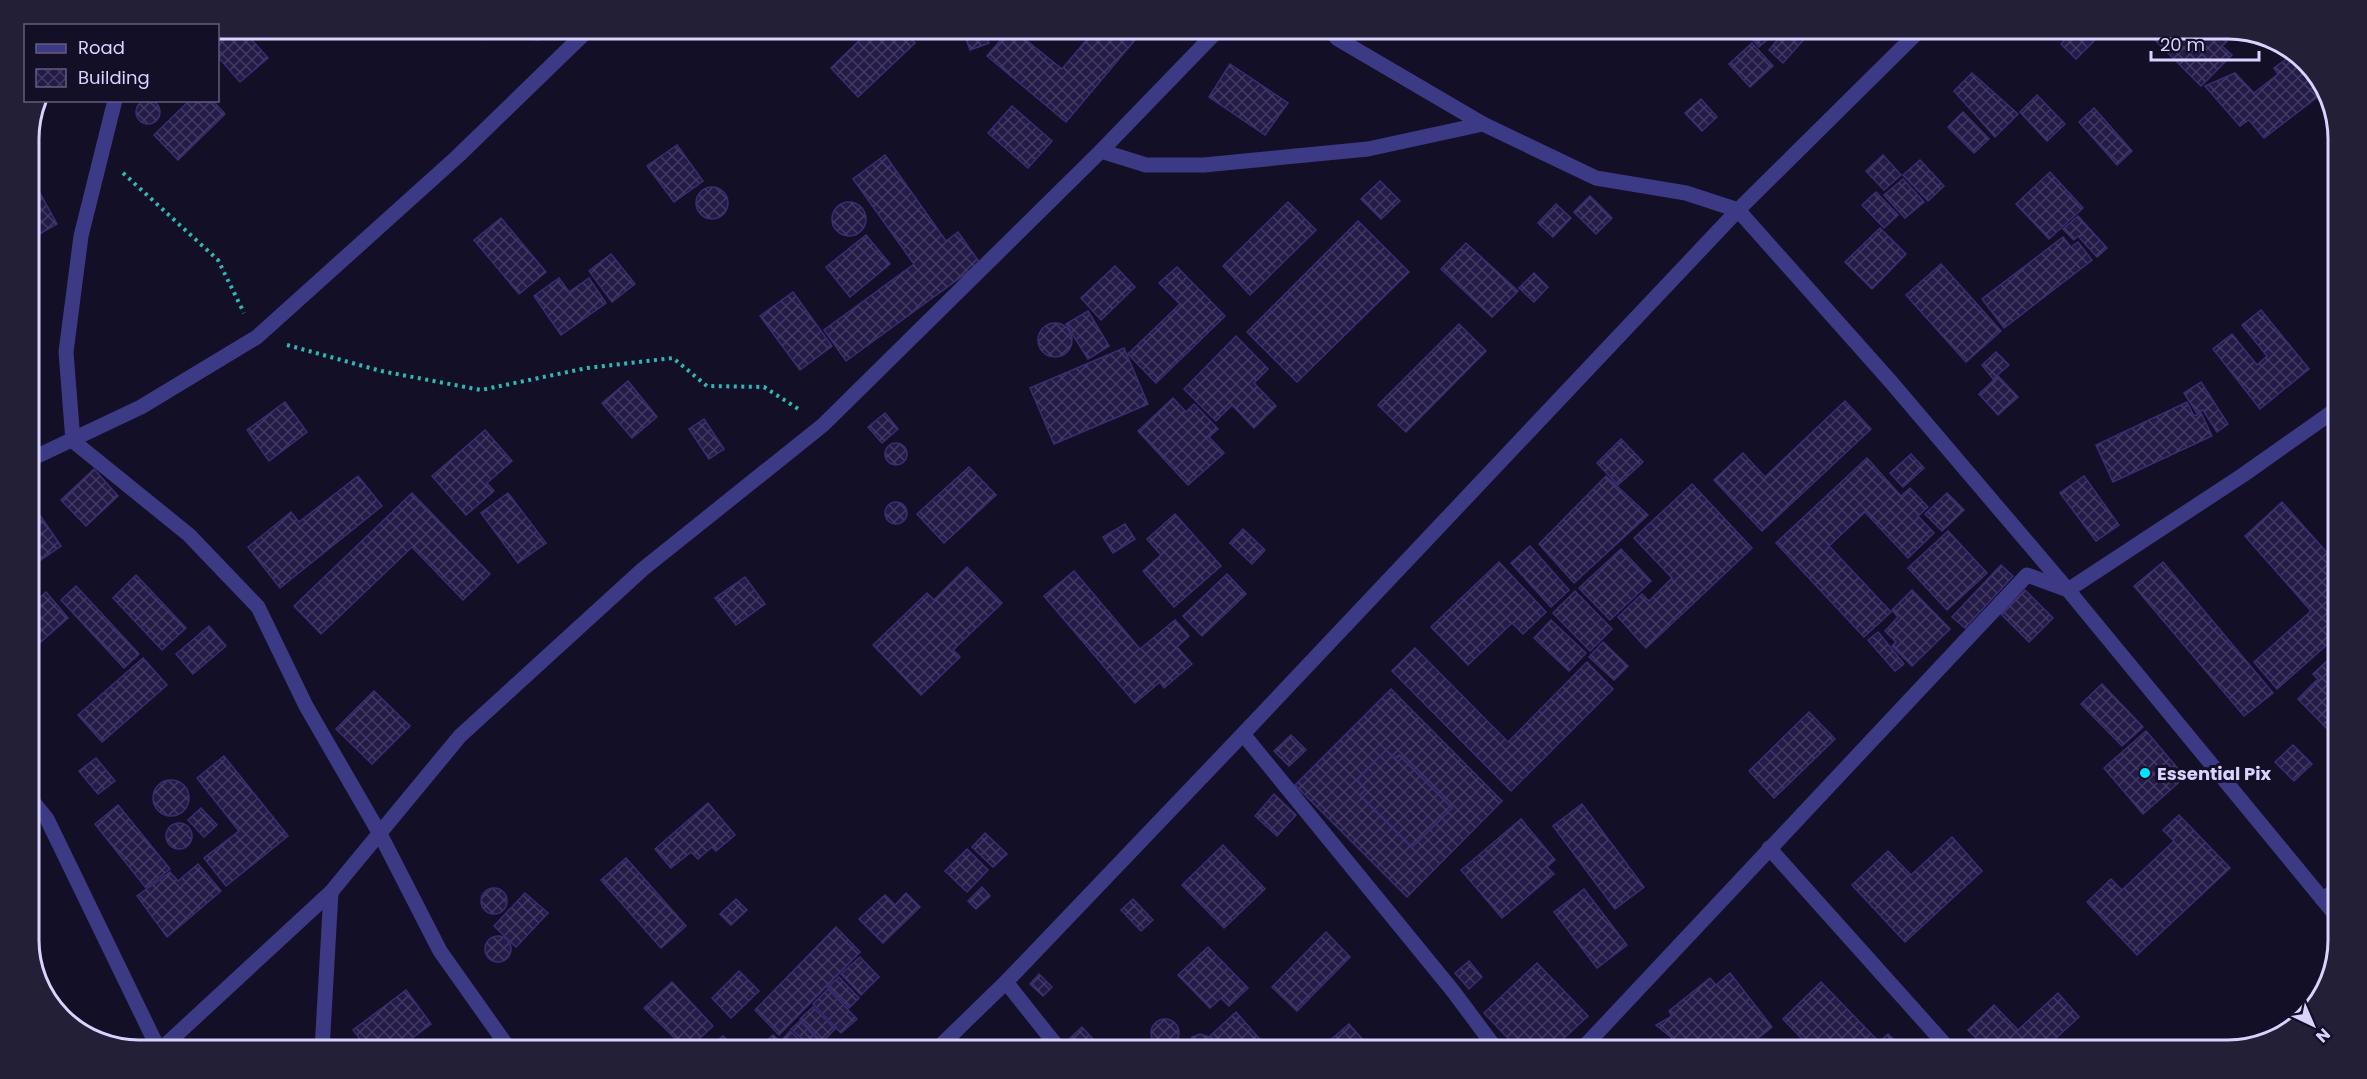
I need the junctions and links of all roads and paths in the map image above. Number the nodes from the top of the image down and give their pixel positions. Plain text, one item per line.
1 (579, 39) edge
2 (1209, 39) edge
3 (1338, 39) edge
4 (1911, 39) edge
5 (115, 102) edge
6 (1483, 124) junction
7 (1101, 151) junction
8 (102, 153) junction
9 (1738, 210) junction
10 (257, 337) junction
11 (2328, 415) edge
12 (823, 425) junction
13 (73, 441) junction
14 (39, 456) edge
15 (2068, 590) junction
16 (1242, 734) junction
17 (39, 809) edge
18 (380, 834) junction
19 (1769, 848) junction
20 (332, 892) junction
21 (2328, 895) edge
22 (2322, 898) junction
23 (2328, 906) edge
24 (1006, 982) junction
25 (154, 1040) edge
26 (170, 1040) edge
27 (323, 1040) edge
28 (503, 1040) edge
29 (946, 1040) edge
30 (1052, 1040) edge
31 (1490, 1040) edge
32 (1590, 1040) edge
33 (1941, 1040) edge

1 - 10 street
2 - 7 street
3 - 6 street
4 - 9 street
5 - 8 street
6 - 7 street
6 - 9 street
7 - 12 street
8 - 10 path
8 - 13 street
9 - 15 street
9 - 16 street
10 - 12 path
10 - 13 street
11 - 15 street
12 - 18 street
13 - 14 street
13 - 18 street
15 - 19 street
15 - 22 street
16 - 24 street
16 - 31 street
17 - 25 street
18 - 20 street
18 - 28 street
19 - 32 street
19 - 33 street
20 - 26 street
20 - 27 street
21 - 22 street
22 - 23 street
24 - 29 street
24 - 30 street

